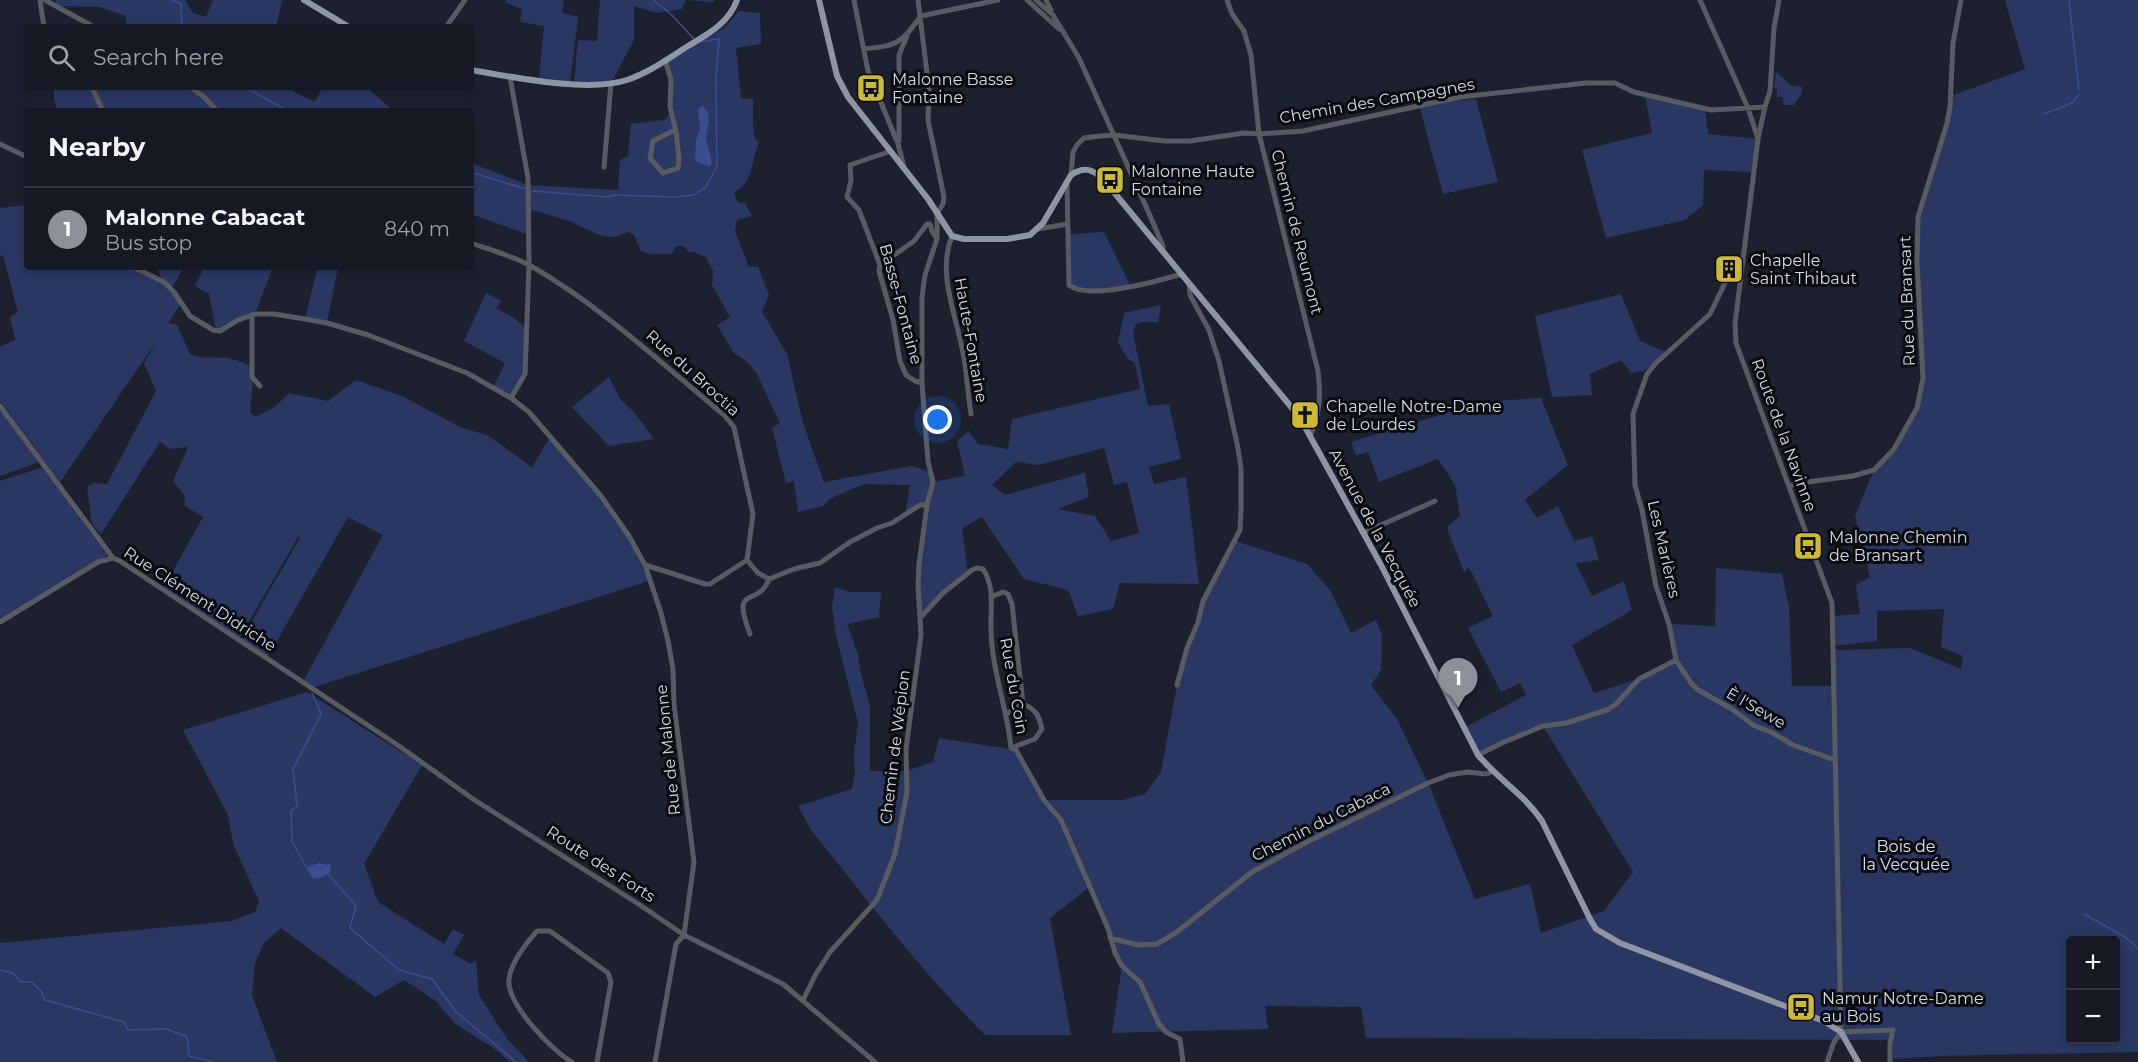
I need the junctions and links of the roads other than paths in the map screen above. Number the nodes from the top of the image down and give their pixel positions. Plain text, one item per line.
1 (40, 0) edge
2 (45, 0) edge
3 (304, 0) edge
4 (465, 0) edge
5 (737, 0) edge
6 (819, 0) edge
7 (854, 0) edge
8 (918, 0) edge
9 (998, 0) edge
10 (1027, 0) edge
11 (1036, 0) edge
12 (1046, 0) edge
13 (1227, 0) edge
14 (1700, 0) edge
15 (1779, 0) edge
16 (1961, 0) edge
17 (1053, 15) junction
18 (921, 16) junction
19 (44, 24) edge
20 (89, 24) edge
21 (344, 24) edge
22 (448, 24) edge
23 (907, 36) junction
24 (1067, 36) junction
25 (864, 50) junction
26 (665, 60) junction
27 (474, 71) edge
28 (510, 77) junction
29 (611, 83) junction
30 (93, 90) edge
31 (194, 90) edge
32 (1765, 107) junction
33 (102, 108) edge
34 (214, 108) edge
35 (1748, 108) junction
36 (675, 130) junction
37 (1259, 134) junction
38 (1114, 135) junction
39 (1758, 139) junction
40 (0, 144) edge
41 (898, 144) junction
42 (891, 151) junction
43 (24, 156) edge
44 (604, 167) dead end
45 (904, 171) junction
46 (1071, 175) junction
47 (1067, 182) junction
48 (937, 214) junction
49 (1067, 224) junction
50 (1038, 230) junction
51 (952, 236) junction
52 (937, 239) junction
53 (474, 244) edge
54 (1163, 252) junction
55 (1743, 258) junction
56 (529, 265) junction
57 (880, 265) junction
58 (139, 270) edge
59 (1182, 274) junction
60 (1189, 283) junction
61 (252, 315) junction
62 (922, 383) junction
63 (260, 386) dead end
64 (511, 398) junction
65 (0, 406) edge
66 (971, 414) dead end
67 (1310, 437) junction
68 (1789, 486) junction
69 (1435, 501) dead end
70 (927, 505) junction
71 (1363, 532) junction
72 (113, 558) junction
73 (747, 560) junction
74 (645, 565) junction
75 (769, 579) junction
76 (993, 596) junction
77 (920, 619) junction
78 (0, 622) edge
79 (750, 634) dead end
80 (1676, 660) junction
81 (1177, 685) dead end
82 (310, 688) joint
83 (1023, 704) junction
84 (1006, 714) junction
85 (1011, 748) junction
86 (1478, 755) junction
87 (1835, 760) junction
88 (1492, 772) junction
89 (684, 935) junction
90 (1110, 938) junction
91 (803, 1000) junction
92 (1841, 1032) junction
93 (572, 1062) edge
94 (597, 1062) edge
95 (655, 1062) edge
96 (875, 1062) edge
97 (1183, 1062) edge
98 (1827, 1062) edge
99 (1858, 1062) edge
100 (1890, 1062) edge

1 - 19 street
2 - 20 street
3 - 21 main road
4 - 22 street
5 - 26 main road
6 - 42 main road
7 - 25 street
8 - 18 street
9 - 18 street
10 - 24 street
11 - 17 street
12 - 17 street
13 - 37 street, Chemin de Reumont
14 - 35 street, Route de la Navinne
15 - 32 street
16 - 68 street, Rue du Bransart
17 - 24 street
18 - 23 street
18 - 48 street
23 - 25 street
23 - 41 street
24 - 38 street
25 - 41 street
26 - 29 main road
26 - 36 street
27 - 28 main road
28 - 29 main road
28 - 56 street
29 - 44 street
30 - 33 street
31 - 34 street
32 - 35 street, Chemin des Campagnes
32 - 39 street
35 - 37 street, Chemin des Campagnes
35 - 39 street, Route de la Navinne
36 - 36 street
37 - 38 street, Chemin des Campagnes
37 - 67 street, Chemin de Reumont
38 - 46 street, Chemin des Campagnes
38 - 54 street
39 - 55 street, Route de la Navinne
40 - 43 street
41 - 45 street
42 - 45 main road
42 - 57 street, Basse-Fontaine
45 - 48 main road
46 - 47 main road
46 - 54 main road, Avenue de la Vecquée
47 - 49 street
47 - 50 main road
48 - 51 main road
48 - 52 street
49 - 50 street
49 - 59 street
50 - 51 main road
51 - 66 street, Haute-Fontaine
52 - 57 street
52 - 62 street
53 - 56 street, Rue du Broctia
54 - 59 main road, Avenue de la Vecquée
55 - 68 street, Route de la Navinne
55 - 80 street, Les Marlères
56 - 64 street
56 - 73 street, Rue du Broctia
57 - 62 street, Basse-Fontaine
58 - 61 street
59 - 60 main road, Avenue de la Vecquée
60 - 67 main road, Avenue de la Vecquée
60 - 81 street
61 - 63 street
61 - 64 street, Rue de Malonne
62 - 70 street
64 - 74 street, Rue de Malonne
65 - 72 street, Rue Clément Didriche
67 - 71 main road, Avenue de la Vecquée
68 - 87 street, Route de la Navinne
69 - 71 street
70 - 75 street
70 - 77 street, Chemin de Wépion
71 - 86 main road, Avenue de la Vecquée
72 - 78 street
72 - 82 street, Rue Clément Didriche
73 - 74 street
73 - 75 street
74 - 89 street, Rue de Malonne
75 - 79 street
76 - 77 street, Rue du Coin
76 - 83 street
76 - 84 street, Rue du Coin
77 - 91 street, Chemin de Wépion
80 - 86 street
80 - 87 street, È l'Sewe
82 - 89 street, Route des Forts
83 - 84 street
83 - 85 street
84 - 85 street, Rue du Coin
85 - 90 street, Rue du Coin
86 - 88 main road, Avenue de la Vecquée
87 - 92 street, Route de la Navinne
88 - 90 street, Chemin du Cabaca
88 - 92 main road, Avenue de la Vecquée
89 - 91 street, Route des Forts
89 - 95 street, Rue de Malonne
90 - 97 street, Rue du Coin
91 - 96 street, Route des Forts
92 - 98 street
92 - 99 main road
92 - 100 street
93 - 94 street

